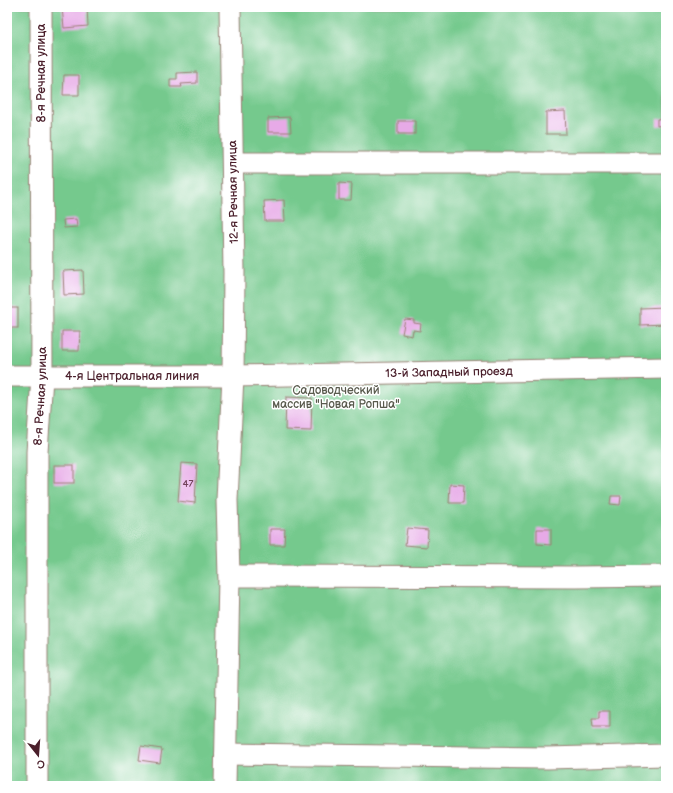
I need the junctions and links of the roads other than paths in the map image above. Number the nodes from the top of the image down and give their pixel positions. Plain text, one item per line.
1 (41, 7) edge
2 (230, 7) edge
3 (233, 163) junction
4 (666, 163) edge
5 (666, 368) edge
6 (7, 376) edge
7 (232, 376) junction
8 (42, 377) junction
9 (229, 576) junction
10 (666, 576) edge
11 (226, 754) junction
12 (666, 755) edge
13 (37, 786) edge
14 (226, 786) edge

1 - 8 street, 8-я Речная улица
2 - 3 street, 12-я Речная улица
3 - 4 street
3 - 7 street, 12-я Речная улица
5 - 7 street, 13-й Западный проезд
6 - 8 street, 4-я Центральная линия
7 - 8 street, 4-я Центральная линия
7 - 9 street, 12-я Речная улица
8 - 13 street, 8-я Речная улица
9 - 10 street
9 - 11 street, 12-я Речная улица
11 - 12 street
11 - 14 street, 12-я Речная улица

